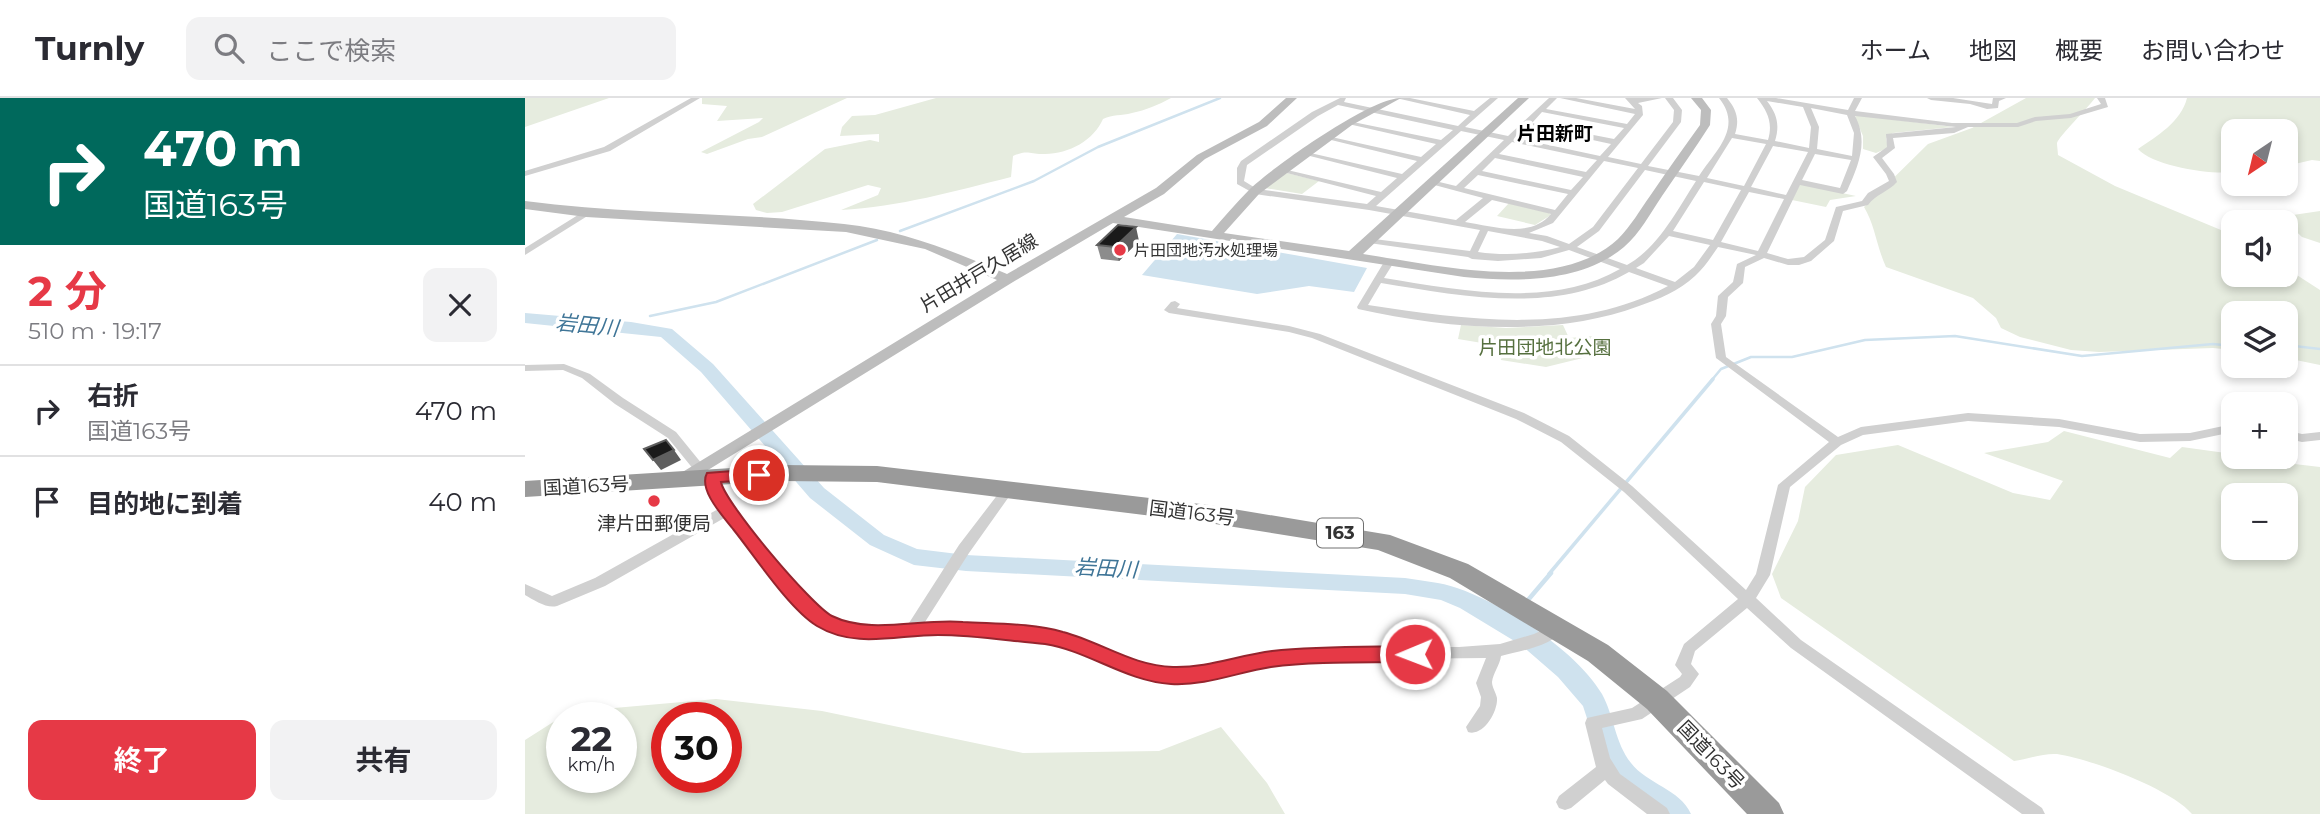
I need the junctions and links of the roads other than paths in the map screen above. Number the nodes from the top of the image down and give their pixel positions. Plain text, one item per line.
1 (696, 98) edge
2 (1292, 98) edge
3 (1347, 98) edge
4 (1398, 98) edge
5 (1524, 98) edge
6 (1553, 98) edge
7 (1564, 98) edge
8 (1658, 98) edge
9 (1669, 98) edge
10 (1696, 98) edge
11 (1723, 98) edge
12 (1762, 98) edge
13 (1847, 98) edge
14 (1931, 98) edge
15 (1970, 98) edge
16 (1976, 98) edge
17 (2002, 98) edge
18 (2101, 98) edge
19 (1489, 99) edge
20 (1857, 99) edge
21 (1631, 100) edge
22 (1338, 103) junction
23 (1806, 106) junction
24 (1373, 110) junction
25 (1541, 110) junction
26 (1639, 112) junction
27 (1850, 113) junction
28 (1476, 114) junction
29 (1993, 115) dead end
30 (1348, 123) junction
31 (1527, 124) junction
32 (1969, 124) junction
33 (1628, 127) junction
34 (1459, 128) junction
35 (1485, 134) junction
36 (1730, 135) junction
37 (1327, 138) junction
38 (1511, 139) junction
39 (1615, 142) junction
40 (1771, 142) junction
41 (1442, 143) junction
42 (1813, 151) junction
43 (1305, 154) junction
44 (1494, 155) junction
45 (1602, 158) junction
46 (1856, 159) junction
47 (1423, 160) junction
48 (1643, 167) junction
49 (1283, 170) junction
50 (1477, 172) junction
51 (1672, 173) junction
52 (525, 174) edge
53 (1587, 175) junction
54 (1404, 177) junction
55 (1701, 179) junction
56 (1797, 182) junction
57 (1431, 183) junction
58 (1745, 188) junction
59 (1458, 190) junction
60 (1255, 191) junction
61 (1573, 193) junction
62 (1383, 195) junction
63 (1490, 197) junction
64 (1790, 198) junction
65 (525, 205) edge
66 (1369, 207) junction
67 (1400, 211) junction
68 (586, 213) junction
69 (1557, 213) junction
70 (1109, 219) junction
71 (1459, 222) junction
72 (1485, 228) junction
73 (1667, 233) junction
74 (1519, 234) junction
75 (1215, 236) junction
76 (1369, 240) junction
77 (1714, 243) junction
78 (1570, 247) junction
79 (525, 252) edge
80 (1762, 254) junction
81 (1352, 256) junction
82 (1472, 256) junction
83 (1600, 258) junction
84 (1389, 262) junction
85 (1632, 269) junction
86 (1008, 279) junction
87 (1378, 280) junction
88 (1677, 286) junction
89 (1175, 304) dead end
90 (525, 368) edge
91 (2221, 431) edge
92 (2320, 436) edge
93 (2298, 437) edge
94 (1837, 442) junction
95 (698, 475) junction
96 (1009, 488) junction
97 (525, 489) edge
98 (728, 510) junction
99 (525, 589) edge
100 (1747, 600) junction
101 (913, 629) junction
102 (1550, 634) junction
103 (1518, 647) joint
104 (1493, 649) junction
105 (1657, 700) junction
106 (1474, 727) dead end
107 (1607, 768) junction
108 (1565, 802) dead end
109 (1661, 814) edge
110 (1768, 814) edge
111 (2036, 814) edge

1 - 52 street
2 - 70 street, 片田井戸久居線
3 - 22 street
4 - 24 street
4 - 28 street
5 - 35 street
6 - 25 street
7 - 26 street
8 - 21 street
9 - 48 street
10 - 51 street
11 - 36 street
12 - 23 street
12 - 40 street
13 - 20 street
14 - 17 street
15 - 16 street
18 - 32 street
19 - 28 street
20 - 27 street
21 - 26 street
22 - 24 street
22 - 60 street
23 - 27 street
23 - 42 street
24 - 30 street
24 - 34 street
25 - 31 street
25 - 33 street
26 - 33 street
27 - 32 street
27 - 46 street
28 - 34 street
29 - 32 street
30 - 37 street
30 - 41 street
31 - 38 street
31 - 39 street
32 - 80 street
33 - 39 street
34 - 35 street
34 - 41 street
35 - 38 street
35 - 57 street
36 - 40 street
36 - 55 street
37 - 43 street
37 - 47 street
38 - 44 street
38 - 45 street
39 - 45 street
40 - 42 street
40 - 58 street
41 - 47 street
42 - 46 street
42 - 56 street
43 - 49 street
43 - 54 street
44 - 50 street
44 - 53 street
45 - 48 street
45 - 53 street
46 - 56 street
47 - 54 street
48 - 51 street
48 - 78 street
49 - 60 street
49 - 62 street
50 - 59 street
50 - 61 street
51 - 55 street
51 - 83 street
53 - 61 street
54 - 62 street
55 - 58 street
55 - 73 street
56 - 64 street
57 - 59 street
57 - 67 street
58 - 64 street
58 - 77 street
59 - 63 street
60 - 66 street
60 - 75 street
61 - 69 street
62 - 66 street
63 - 69 street
63 - 71 street
64 - 80 street
65 - 68 street
66 - 67 street
67 - 71 street
67 - 76 street
68 - 79 street
68 - 86 street
69 - 74 street
70 - 75 street
70 - 86 street, 片田井戸久居線
71 - 72 street
72 - 74 street
72 - 82 street
73 - 77 street
73 - 85 street
74 - 78 street
75 - 81 street
76 - 81 street
76 - 82 street
77 - 80 street
77 - 88 street
78 - 82 street
78 - 83 street
80 - 94 street
81 - 84 street
83 - 84 street
83 - 85 street
84 - 87 street
85 - 87 street
85 - 88 street
86 - 95 street, 片田井戸久居線
87 - 88 street
89 - 100 street
90 - 95 street
91 - 94 street
92 - 93 street
94 - 100 street
95 - 96 highway, 国道163号 / 163
95 - 97 highway, 国道163号 / 163
95 - 98 street
96 - 101 street
96 - 102 highway, 国道163号 / 163
98 - 99 street
98 - 101 street
100 - 105 street
100 - 111 street
101 - 104 street
102 - 103 street
102 - 105 highway, 国道163号 / 163
103 - 104 street
104 - 106 street
105 - 107 street
105 - 110 highway, 国道163号 / 163
107 - 108 street
107 - 109 street

